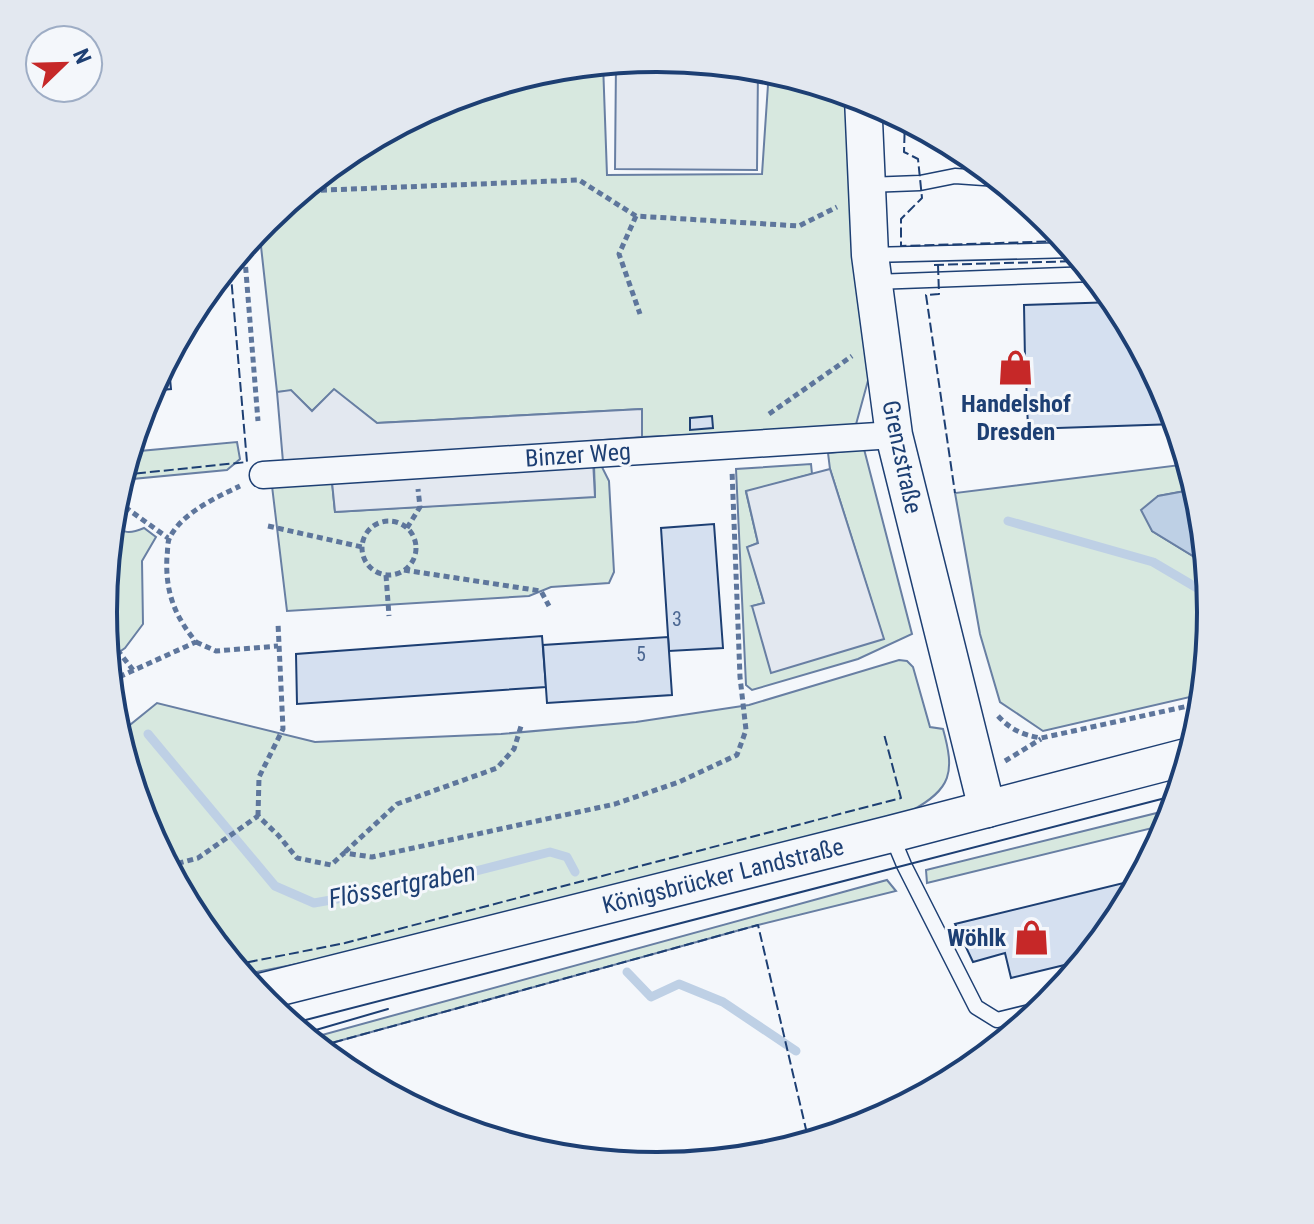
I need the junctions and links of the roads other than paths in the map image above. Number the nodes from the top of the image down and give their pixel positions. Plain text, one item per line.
1 (863, 113) edge
2 (977, 178) edge
3 (866, 189) junction
4 (1059, 251) edge
5 (872, 268) junction
6 (1077, 274) edge
7 (894, 435) junction
8 (263, 475) road end
9 (1177, 758) edge
10 (983, 792) junction
11 (891, 834) junction
12 (271, 989) edge
13 (1016, 1015) edge

1 - 3 main road, Grenzstraße
2 - 3 lane
3 - 5 main road, Grenzstraße
4 - 5 lane
5 - 6 lane
5 - 7 main road, Grenzstraße
7 - 8 street, Binzer Weg
7 - 10 main road, Grenzstraße
9 - 10 main road, Königsbrücker Landstraße
10 - 11 main road, Königsbrücker Landstraße
11 - 12 main road, Königsbrücker Landstraße
11 - 13 lane

